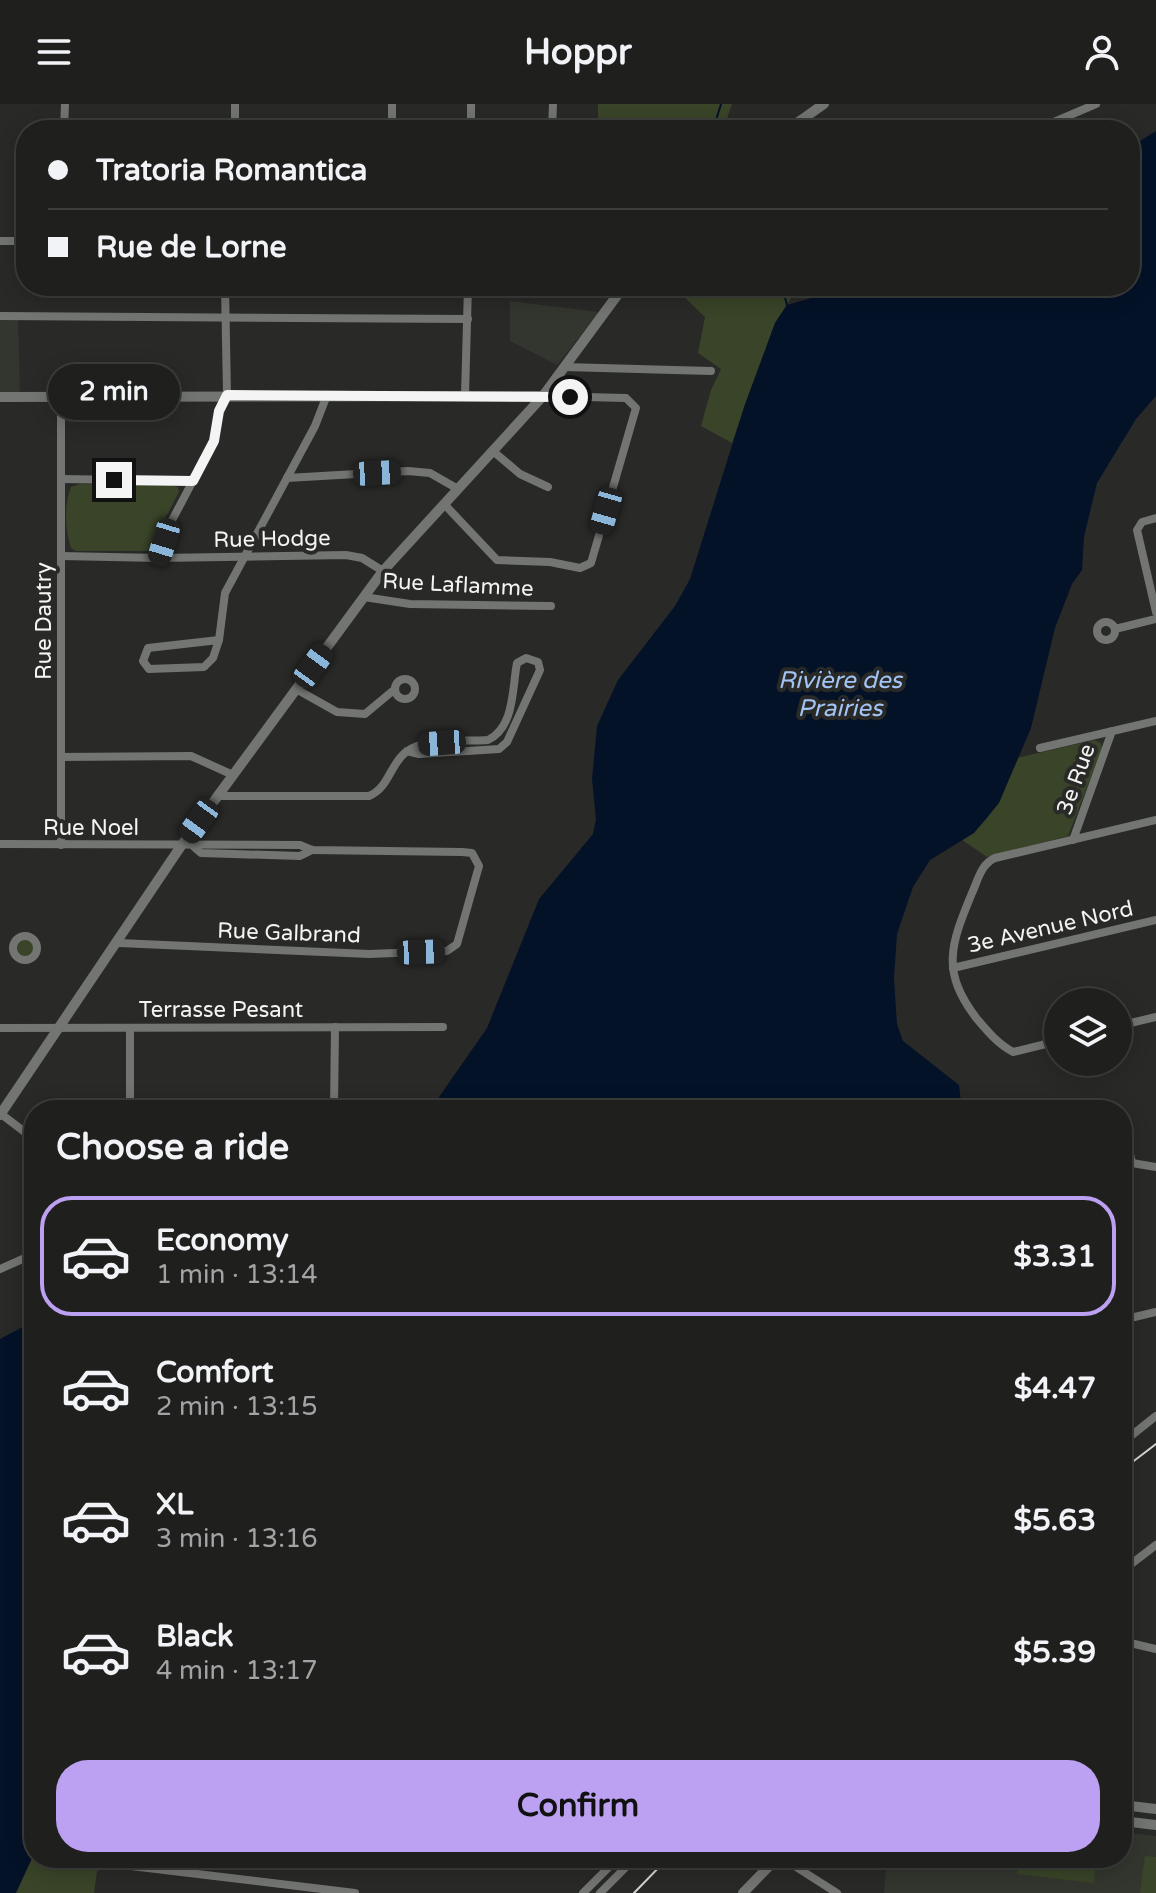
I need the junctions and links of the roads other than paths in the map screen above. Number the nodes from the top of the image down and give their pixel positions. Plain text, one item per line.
1 (824, 104) edge
2 (1096, 104) edge
3 (801, 120) edge
4 (1058, 120) edge
5 (225, 296) edge
6 (468, 296) edge
7 (617, 296) edge
8 (0, 316) edge
9 (226, 319) junction
10 (468, 319) junction
11 (564, 367) junction
12 (711, 371) dead end
13 (227, 395) junction
14 (327, 395) junction
15 (465, 395) junction
16 (543, 396) junction
17 (0, 397) edge
18 (61, 398) junction
19 (494, 452) junction
20 (287, 478) junction
21 (61, 479) junction
22 (193, 481) junction
23 (548, 487) dead end
24 (458, 489) junction
25 (445, 505) junction
26 (1156, 518) edge
27 (247, 555) junction
28 (61, 556) junction
29 (159, 558) junction
30 (383, 571) junction
31 (364, 597) junction
32 (551, 606) dead end
33 (1156, 612) edge
34 (1156, 619) edge
35 (1115, 629) dead end
36 (219, 640) junction
37 (296, 689) junction
38 (395, 689) dead end
39 (1156, 721) edge
40 (1112, 731) junction
41 (497, 736) junction
42 (505, 745) junction
43 (1040, 748) dead end
44 (407, 751) junction
45 (61, 757) junction
46 (233, 775) junction
47 (218, 796) junction
48 (1156, 820) edge
49 (1073, 840) junction
50 (0, 844) edge
51 (61, 845) junction
52 (181, 846) junction
53 (472, 853) joint
54 (1156, 920) edge
55 (119, 943) junction
56 (0, 946) edge
57 (12, 946) dead end
58 (953, 968) junction
59 (1156, 1017) edge
60 (1132, 1023) edge
61 (335, 1027) junction
62 (443, 1027) dead end
63 (0, 1028) edge
64 (60, 1028) junction
65 (130, 1028) junction
66 (1044, 1044) edge
67 (130, 1100) edge
68 (334, 1100) edge
69 (0, 1114) edge
70 (24, 1132) edge
71 (1132, 1163) edge
72 (1156, 1167) edge
73 (24, 1258) edge
74 (0, 1269) edge
75 (1156, 1312) edge
76 (1132, 1318) edge
77 (1156, 1416) edge
78 (1132, 1435) edge
79 (1156, 1545) edge
80 (1132, 1563) edge
81 (1132, 1643) edge
82 (1156, 1649) edge
83 (1132, 1806) edge
84 (1156, 1809) edge
85 (1132, 1822) edge
86 (1156, 1825) edge
87 (154, 1868) edge
88 (608, 1868) edge
89 (625, 1868) edge
90 (769, 1868) edge
91 (796, 1868) edge
92 (355, 1893) edge
93 (583, 1893) edge
94 (600, 1893) edge
95 (743, 1893) edge
96 (837, 1893) edge

1 - 3 street
2 - 4 street
5 - 9 street
6 - 10 street
7 - 11 street
8 - 9 street
9 - 10 street
9 - 13 street
10 - 15 street
11 - 12 street
11 - 16 street
13 - 14 street
13 - 18 street
13 - 22 street
14 - 15 street
14 - 20 street
15 - 16 street
16 - 19 street
16 - 25 street
17 - 18 street
18 - 21 street, Rue Dautry
19 - 23 street
19 - 24 street
20 - 24 street
20 - 27 street
21 - 22 street
21 - 28 street, Rue Dautry
22 - 29 street
24 - 25 street
25 - 30 street
26 - 33 street
27 - 29 street, Rue Hodge
27 - 30 street, Rue Hodge
27 - 36 street
28 - 29 street, Rue Hodge
28 - 45 street, Rue Dautry
30 - 31 street
31 - 32 street, Rue Laflamme
31 - 37 street
34 - 35 street
36 - 36 street
37 - 38 street
37 - 46 street
39 - 40 street
40 - 43 street
40 - 49 street, 3e Rue
41 - 42 street
41 - 42 street
41 - 44 street
42 - 44 street
44 - 47 street
45 - 46 street
45 - 51 street, Rue Dautry
46 - 47 street
47 - 52 street
48 - 49 street
49 - 58 street
50 - 51 street, Rue Noel
51 - 52 street, Rue Noel
52 - 53 street, Rue Noel
52 - 55 street
53 - 55 street, Rue Galbrand
54 - 58 street, 3e Avenue Nord
55 - 64 street
56 - 57 street
58 - 66 street
59 - 60 street
61 - 62 street, Terrasse Pesant
61 - 65 street, Terrasse Pesant
61 - 68 street
63 - 64 street, Terrasse Pesant
64 - 65 street, Terrasse Pesant
64 - 69 street
65 - 67 street
69 - 70 street
71 - 72 street
73 - 74 street
75 - 76 street
77 - 78 street
79 - 80 street
81 - 82 street
83 - 84 street
85 - 86 street
87 - 92 street
88 - 93 street
89 - 94 street
90 - 95 street
91 - 96 street

